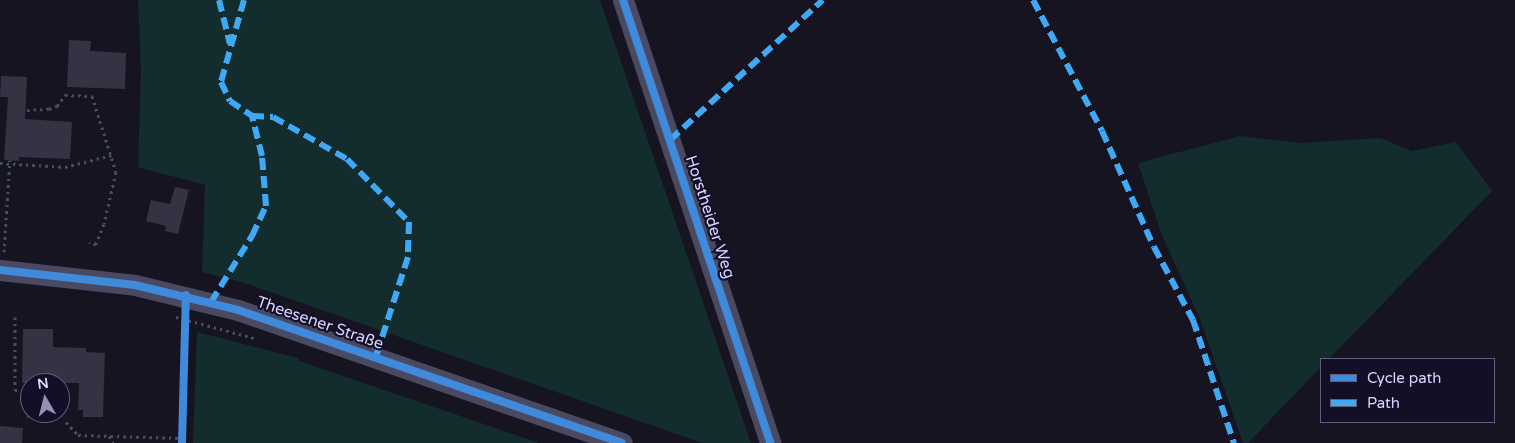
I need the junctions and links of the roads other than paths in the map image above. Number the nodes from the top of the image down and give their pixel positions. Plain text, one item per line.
1 (623, 0) edge
2 (1, 270) edge
3 (622, 443) edge
4 (770, 443) edge

1 - 4 street, Horstheider Weg
2 - 3 street, Theesener Straße

